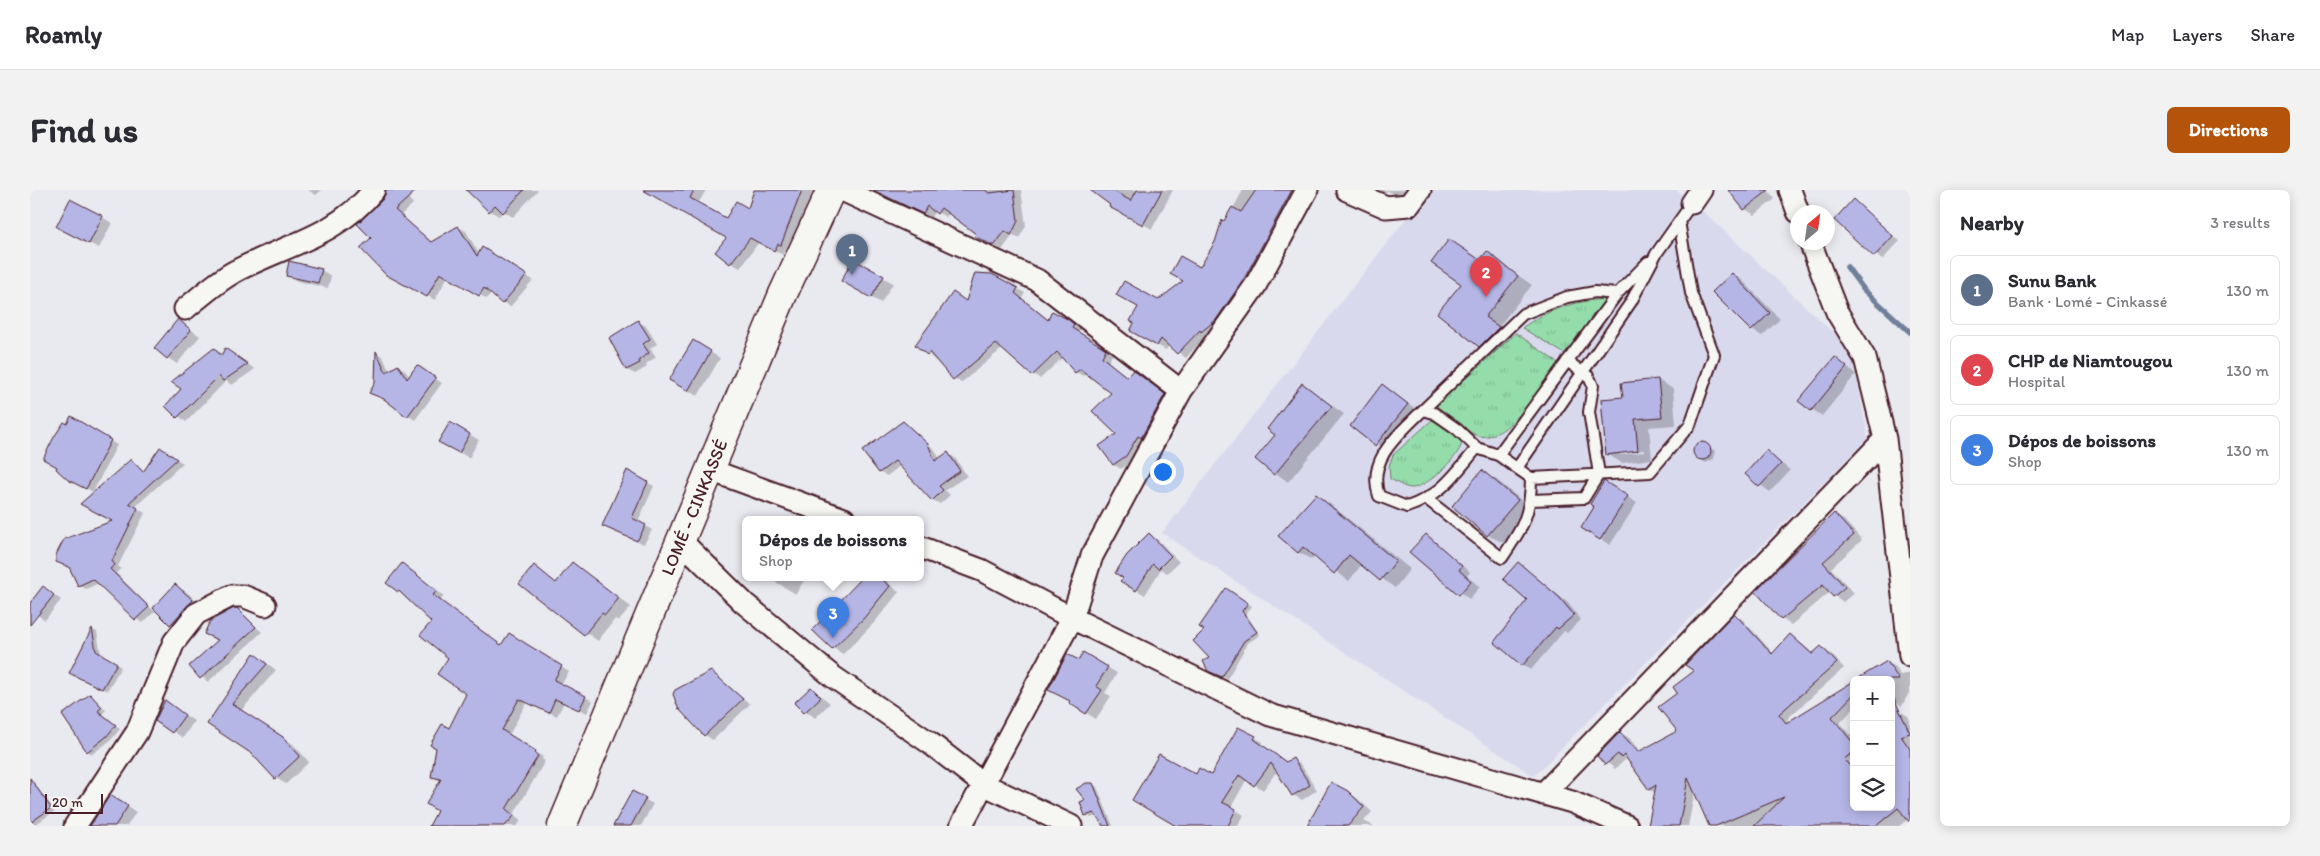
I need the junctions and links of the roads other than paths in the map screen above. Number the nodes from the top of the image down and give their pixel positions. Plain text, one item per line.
1 (374, 190) edge
2 (831, 190) edge
3 (842, 190) edge
4 (1308, 190) edge
5 (1347, 190) edge
6 (1420, 190) edge
7 (1790, 190) edge
8 (1697, 196) edge
9 (1795, 205) edge
10 (1679, 221) junction
11 (1813, 250) edge
12 (1656, 254) junction
13 (1618, 294) junction
14 (184, 309) dead end
15 (1567, 362) junction
16 (1584, 373) junction
17 (1181, 391) junction
18 (1423, 410) junction
19 (1885, 439) junction
20 (1477, 448) junction
21 (1498, 455) junction
22 (1517, 468) junction
23 (710, 470) junction
24 (1599, 474) junction
25 (1531, 478) junction
26 (1428, 500) junction
27 (1531, 500) junction
28 (836, 516) edge
29 (680, 540) junction
30 (924, 549) edge
31 (265, 605) dead end
32 (1072, 618) junction
33 (1910, 656) edge
34 (983, 784) junction
35 (1543, 794) junction
36 (559, 823) edge
37 (75, 826) edge
38 (961, 826) edge
39 (1071, 826) edge
40 (1627, 826) edge

1 - 14 street
2 - 23 highway, LOMÉ - CINKASSÉ
3 - 17 street
4 - 17 street
5 - 6 street
7 - 9 street
8 - 10 lane
10 - 12 lane
10 - 24 lane
11 - 19 street
12 - 13 lane
12 - 16 lane
13 - 15 lane
13 - 18 lane
15 - 16 lane
15 - 21 lane
16 - 22 lane
16 - 24 lane
17 - 32 street
18 - 20 lane
18 - 26 lane
19 - 33 street
19 - 35 street
20 - 21 lane
20 - 26 lane
21 - 22 lane
22 - 25 lane
23 - 28 street
23 - 29 highway, LOMÉ - CINKASSÉ
24 - 25 lane
24 - 27 lane
25 - 27 lane
26 - 27 lane
29 - 34 street
29 - 36 highway, LOMÉ - CINKASSÉ
30 - 32 street
31 - 37 street
32 - 34 street
32 - 35 street
34 - 38 street
34 - 39 street
35 - 40 street

